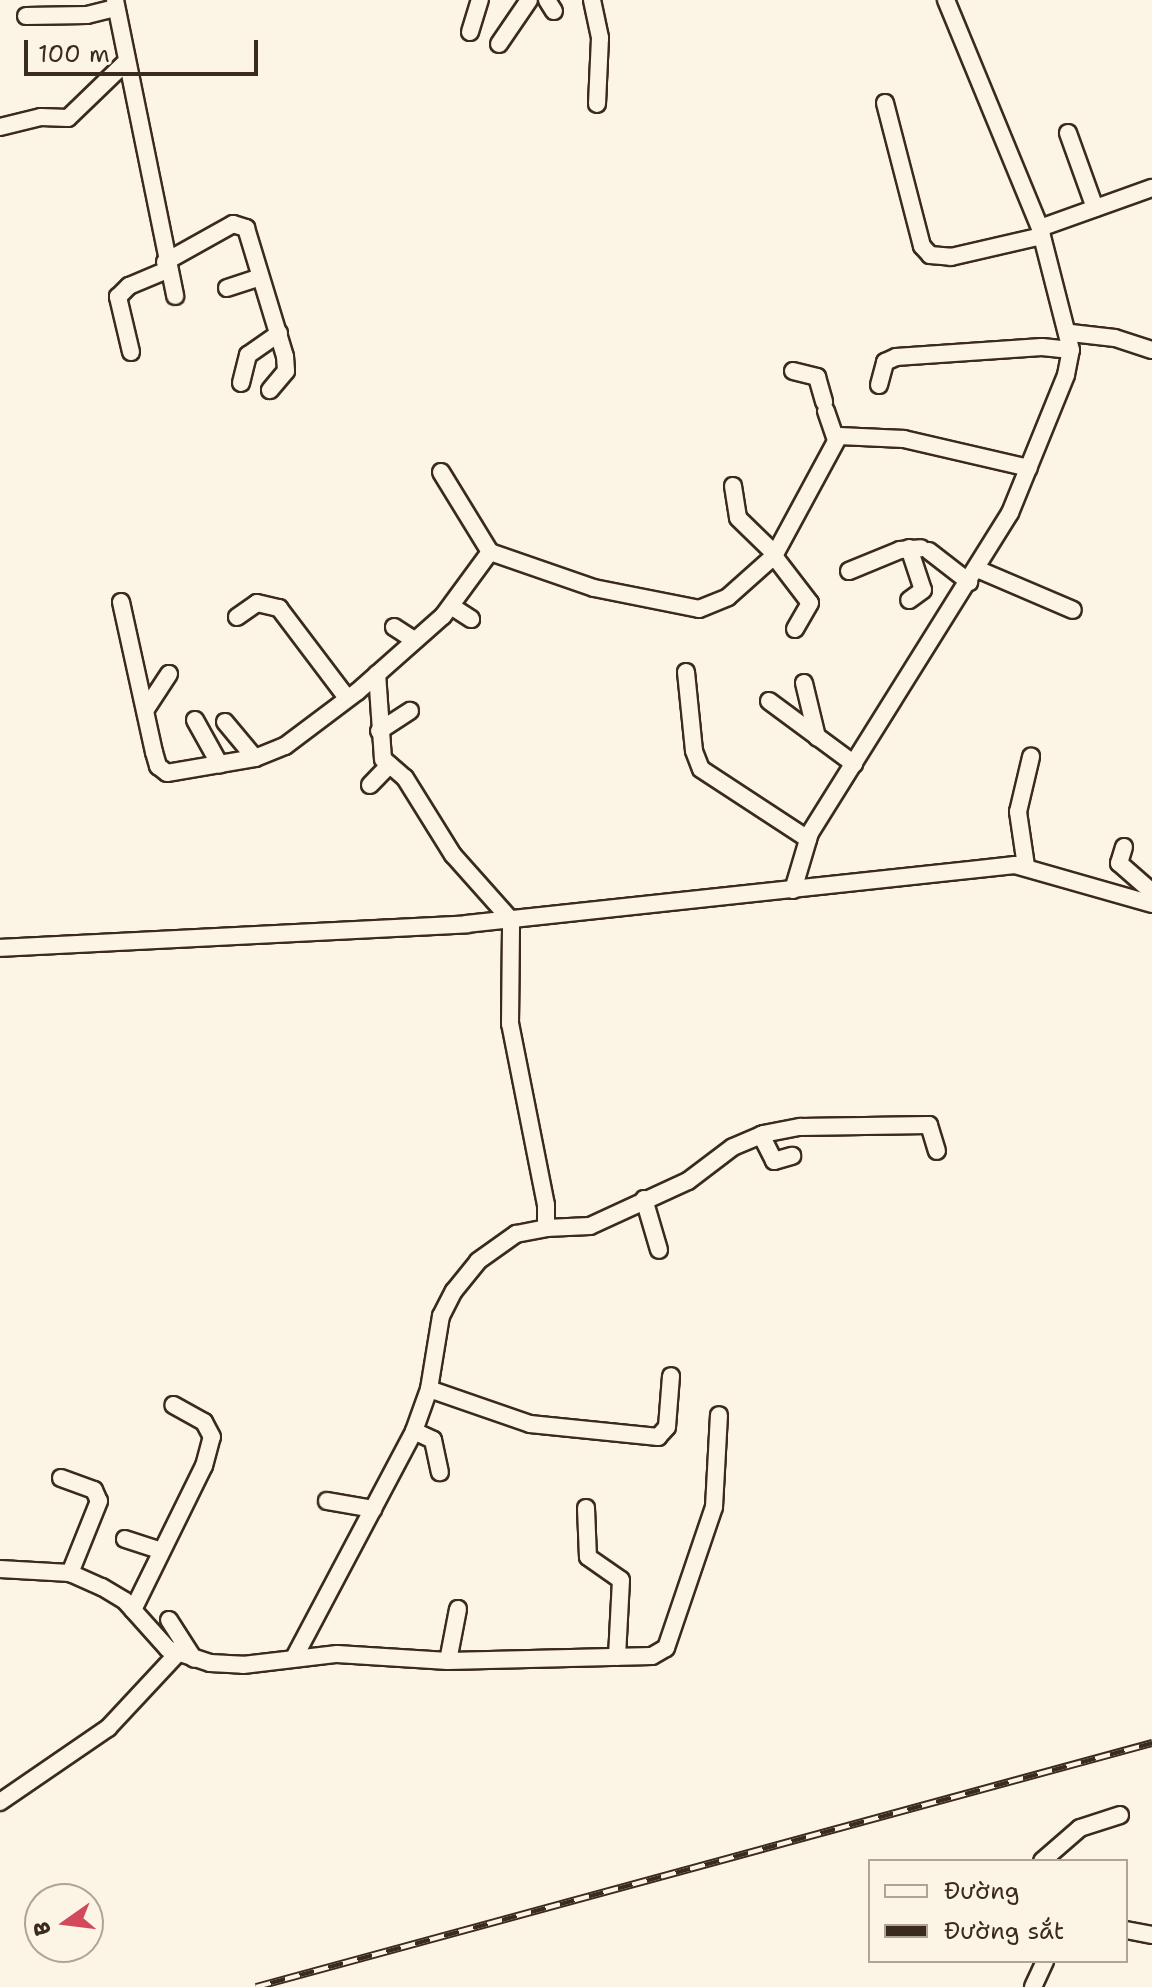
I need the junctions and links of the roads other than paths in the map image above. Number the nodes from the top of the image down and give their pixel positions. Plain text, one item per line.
1 (480, 0) edge
2 (529, 0) edge
3 (592, 0) edge
4 (946, 0) edge
5 (115, 4) edge
6 (26, 16) dead end
7 (470, 32) dead end
8 (499, 44) dead end
9 (125, 63) junction
10 (885, 103) dead end
11 (597, 104) dead end
12 (0, 127) edge
13 (1068, 133) dead end
14 (1152, 188) edge
15 (1095, 208) junction
16 (1041, 232) junction
17 (166, 266) junction
18 (260, 277) junction
19 (227, 288) dead end
20 (175, 296) dead end
21 (279, 333) junction
22 (1071, 342) junction
23 (1152, 350) edge
24 (131, 352) dead end
25 (793, 371) dead end
26 (241, 383) dead end
27 (879, 385) dead end
28 (270, 390) dead end
29 (836, 440) junction
30 (1029, 468) junction
31 (441, 472) dead end
32 (733, 486) dead end
33 (919, 549) junction
34 (490, 552) junction
35 (775, 555) junction
36 (849, 571) dead end
37 (973, 575) junction
38 (909, 600) dead end
39 (121, 602) dead end
40 (451, 606) junction
41 (1073, 610) dead end
42 (237, 617) dead end
43 (471, 619) dead end
44 (394, 627) dead end
45 (795, 629) dead end
46 (414, 640) junction
47 (686, 672) dead end
48 (169, 674) dead end
49 (377, 674) junction
50 (804, 683) dead end
51 (347, 698) junction
52 (769, 701) dead end
53 (146, 709) junction
54 (410, 711) dead end
55 (195, 720) dead end
56 (225, 722) dead end
57 (379, 731) junction
58 (817, 737) junction
59 (1031, 757) dead end
60 (255, 758) junction
61 (854, 764) junction
62 (220, 765) junction
63 (389, 765) junction
64 (370, 785) dead end
65 (808, 839) junction
66 (1124, 847) dead end
67 (1026, 866) junction
68 (793, 890) junction
69 (1152, 892) edge
70 (1152, 904) edge
71 (511, 920) junction
72 (0, 948) edge
73 (761, 1135) junction
74 (937, 1151) dead end
75 (792, 1156) dead end
76 (644, 1199) junction
77 (546, 1228) junction
78 (659, 1250) dead end
79 (671, 1376) dead end
80 (429, 1389) junction
81 (173, 1405) dead end
82 (719, 1415) dead end
83 (414, 1431) junction
84 (440, 1472) dead end
85 (61, 1478) dead end
86 (327, 1501) dead end
87 (586, 1508) dead end
88 (373, 1509) junction
89 (125, 1539) dead end
90 (161, 1551) junction
91 (0, 1569) edge
92 (70, 1573) junction
93 (458, 1609) dead end
94 (133, 1610) junction
95 (169, 1620) dead end
96 (176, 1655) junction
97 (295, 1656) junction
98 (617, 1657) junction
99 (194, 1659) junction
100 (448, 1661) junction
101 (0, 1802) edge
102 (1120, 1815) dead end
103 (1044, 1859) edge
104 (1128, 1930) edge
105 (1152, 1935) edge
106 (1044, 1963) edge
107 (1033, 1987) edge

1 - 7 street
2 - 8 street
3 - 11 street
4 - 16 street
5 - 6 street
5 - 9 street
9 - 12 street
9 - 17 street
10 - 16 street
13 - 15 street
14 - 15 street
15 - 16 street
16 - 22 street
17 - 18 street
17 - 20 street
17 - 24 street
18 - 19 street
18 - 21 street
21 - 26 street
21 - 28 street
22 - 23 street
22 - 27 street
22 - 30 street
25 - 29 street
29 - 30 street
29 - 35 street
30 - 37 street
31 - 34 street
32 - 35 street
33 - 36 street
33 - 37 street
33 - 38 street
34 - 35 street
34 - 40 street
35 - 45 street
37 - 41 street
37 - 61 street
39 - 53 street
40 - 43 street
40 - 46 street
42 - 51 street
44 - 46 street
46 - 49 street
47 - 65 street
48 - 53 street
49 - 51 street
49 - 57 street
50 - 58 street
51 - 60 street
52 - 58 street
53 - 62 street
54 - 57 street
55 - 62 street
56 - 60 street
57 - 63 street
58 - 61 street
59 - 67 street
60 - 62 street
61 - 65 street
63 - 64 street
63 - 71 street
65 - 68 street
66 - 69 street
67 - 68 street
67 - 70 street
68 - 71 street
71 - 72 street
71 - 77 street
73 - 74 street
73 - 75 street
73 - 76 street
76 - 77 street
76 - 78 street
77 - 80 street
79 - 80 street
80 - 83 street
81 - 90 street
82 - 98 street
83 - 84 street
83 - 88 street
85 - 92 street
86 - 88 street
87 - 98 street
88 - 97 street
89 - 90 street
90 - 94 street
91 - 92 street
92 - 94 street
93 - 100 street
94 - 96 street
95 - 99 street
96 - 99 street
96 - 101 street
97 - 99 street
97 - 100 street
98 - 100 street
102 - 103 street
104 - 105 street
106 - 107 street

